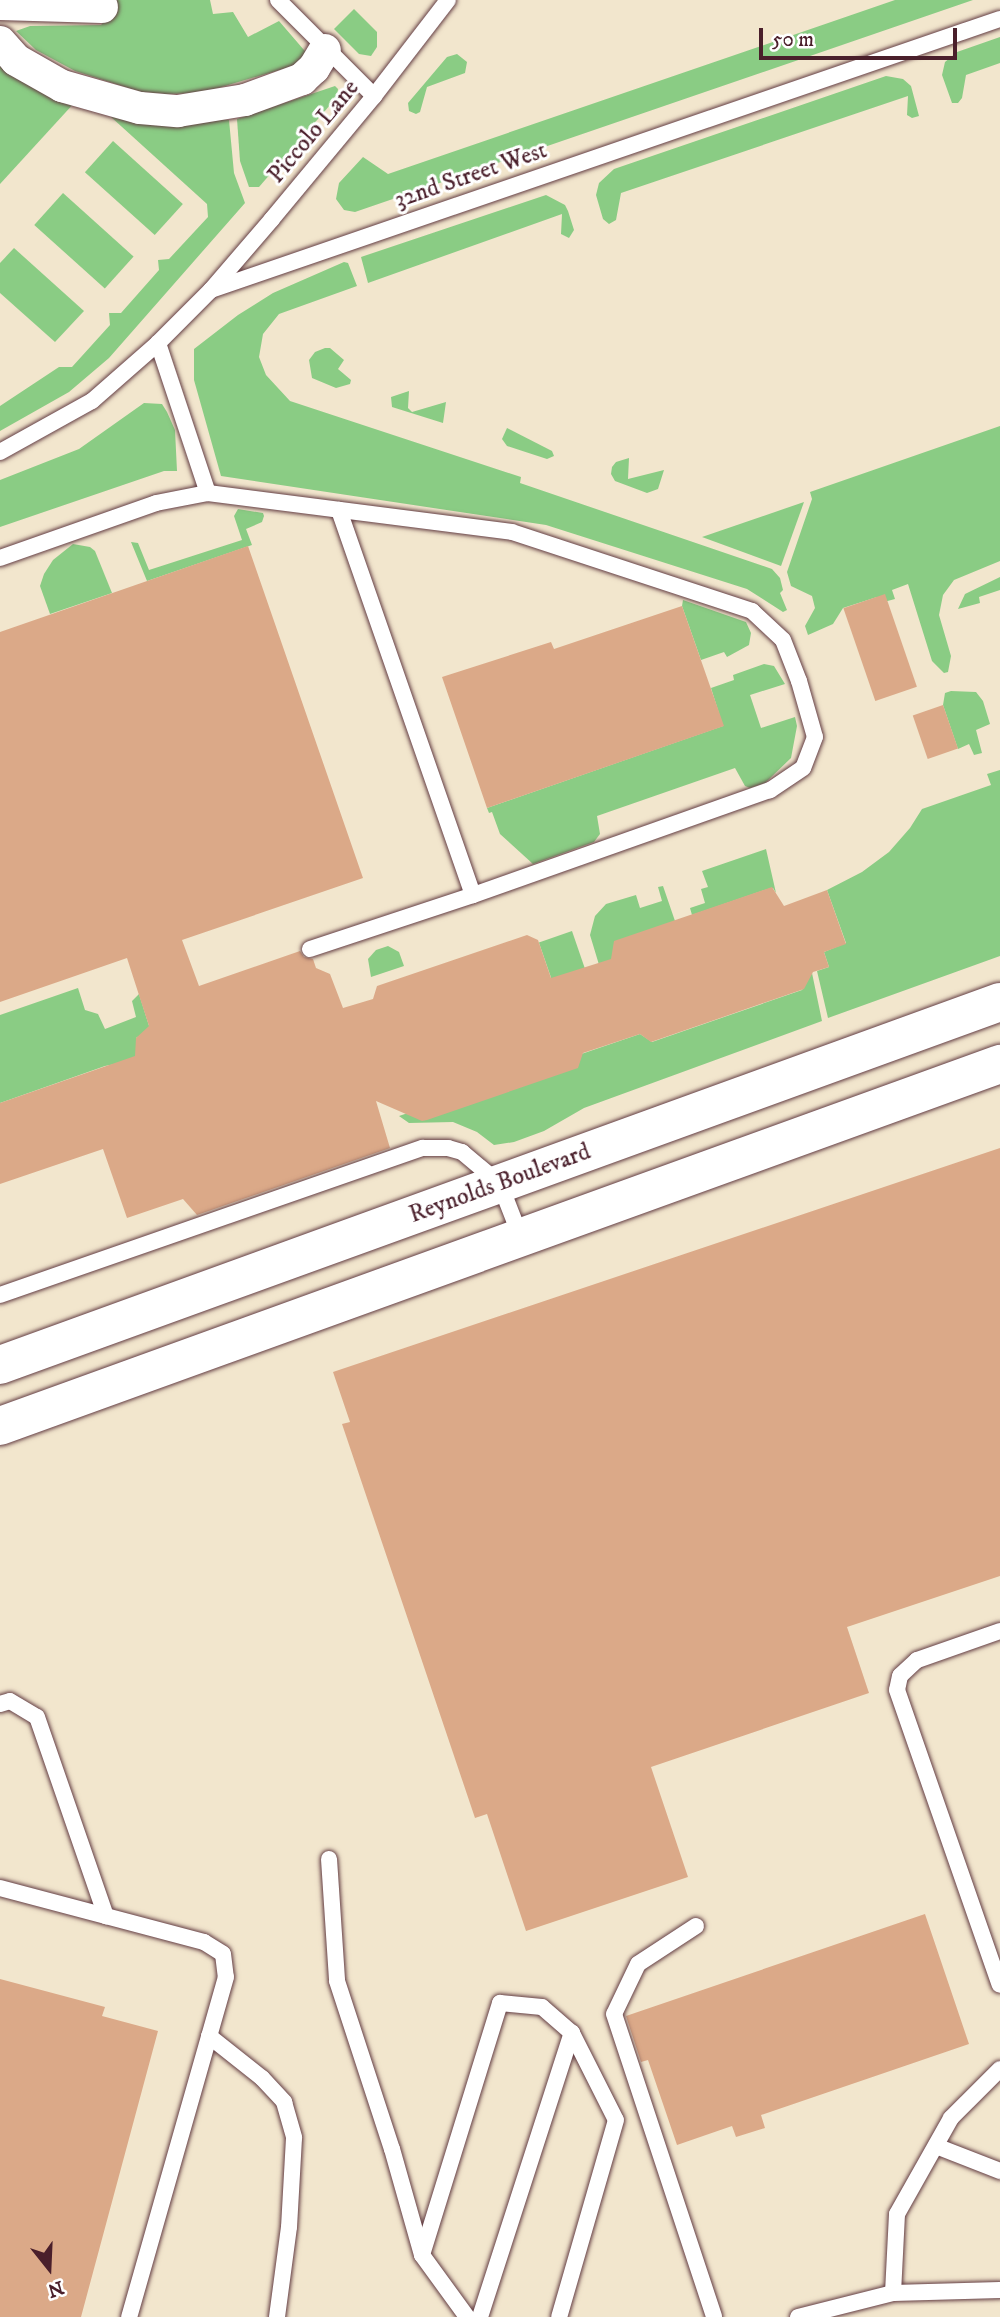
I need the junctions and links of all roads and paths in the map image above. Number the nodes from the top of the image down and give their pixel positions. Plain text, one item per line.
1 (278, 0) edge
2 (447, 0) edge
3 (0, 4) edge
4 (102, 7) dead end
5 (1000, 19) edge
6 (0, 42) edge
7 (326, 50) junction
8 (374, 96) junction
9 (211, 290) junction
10 (158, 343) junction
11 (0, 452) edge
12 (208, 493) junction
13 (340, 510) junction
14 (0, 558) edge
15 (473, 895) junction
16 (310, 948) dead end
17 (1000, 1002) edge
18 (1000, 1064) edge
19 (500, 1184) junction
20 (521, 1238) junction
21 (0, 1295) edge
22 (0, 1365) edge
23 (0, 1426) edge
24 (1000, 1631) edge
25 (0, 1704) edge
26 (329, 1859) dead end
27 (0, 1888) edge
28 (106, 1916) junction
29 (696, 1926) dead end
30 (994, 1946) edge
31 (1000, 1985) edge
32 (572, 2033) junction
33 (209, 2036) junction
34 (1000, 2069) edge
35 (936, 2146) junction
36 (1000, 2171) edge
37 (422, 2255) junction
38 (1000, 2290) edge
39 (893, 2293) junction
40 (129, 2317) edge
41 (277, 2317) edge
42 (467, 2317) edge
43 (481, 2317) edge
44 (559, 2317) edge
45 (713, 2317) edge
46 (798, 2317) edge

1 - 7 lane
2 - 8 lane, Piccolo Lane
3 - 4 street
5 - 9 lane, 32nd Street West
6 - 7 street
7 - 8 lane
8 - 9 lane, Piccolo Lane
9 - 10 lane, 32nd Street West
10 - 11 lane, 32nd Street West
10 - 12 lane
12 - 13 lane
12 - 14 lane
13 - 15 lane
13 - 15 lane
15 - 16 lane
17 - 19 main road, Reynolds Boulevard
18 - 20 main road
19 - 20 lane
19 - 21 lane
19 - 22 main road, Reynolds Boulevard
20 - 23 main road
24 - 30 lane
25 - 28 lane
26 - 37 lane
27 - 28 lane
28 - 33 lane
29 - 45 lane
30 - 31 lane
32 - 37 lane
32 - 43 lane
32 - 44 lane
33 - 40 lane
33 - 41 lane
34 - 35 lane
35 - 36 lane
35 - 39 lane
37 - 42 lane
38 - 39 lane
39 - 46 lane

